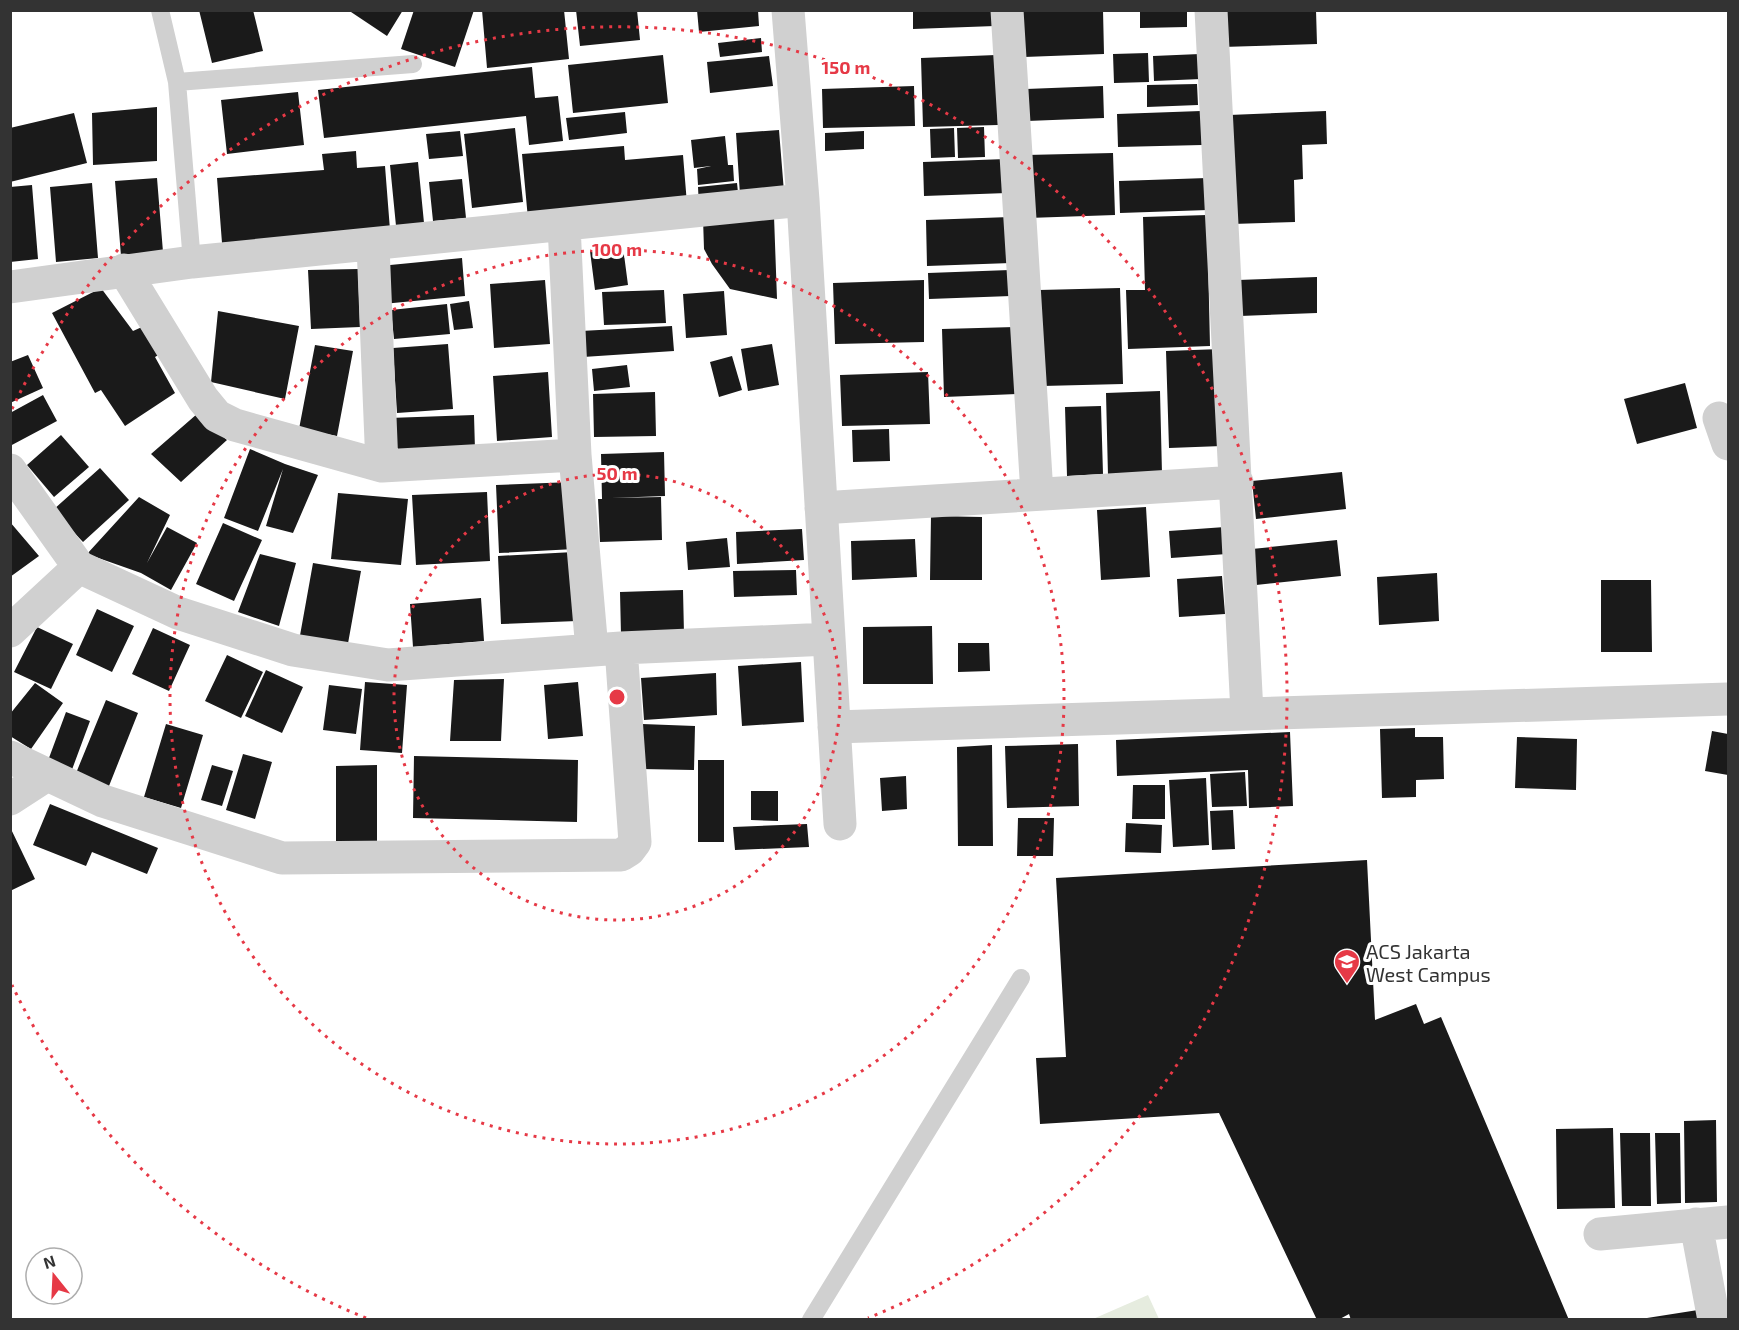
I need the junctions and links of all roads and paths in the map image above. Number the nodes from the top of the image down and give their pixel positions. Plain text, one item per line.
1 (160, 10) edge
2 (788, 10) edge
3 (1007, 10) edge
4 (1210, 10) edge
5 (413, 64) dead end
6 (177, 82) junction
7 (803, 200) junction
8 (564, 225) junction
9 (373, 245) junction
10 (192, 262) junction
11 (124, 270) junction
12 (10, 287) edge
13 (575, 455) junction
14 (382, 466) junction
15 (10, 470) edge
16 (1237, 482) junction
17 (1037, 494) junction
18 (821, 507) junction
19 (80, 567) junction
20 (10, 631) edge
21 (829, 639) junction
22 (607, 649) junction
23 (1728, 699) edge
24 (1247, 713) junction
25 (834, 727) junction
26 (10, 757) edge
27 (47, 775) junction
28 (10, 799) edge
29 (840, 824) dead end
30 (1022, 978) dead end
31 (1728, 1222) edge
32 (1696, 1224) junction
33 (1600, 1234) dead end
34 (811, 1320) edge
35 (1714, 1320) edge

1 - 6 lane
2 - 7 street
3 - 17 street
4 - 16 street
5 - 6 lane
6 - 10 lane
7 - 8 street
7 - 18 street
8 - 9 street
8 - 13 street
9 - 10 street
9 - 14 street
10 - 11 street
11 - 12 street
11 - 14 street
13 - 14 street
13 - 22 street
15 - 19 street
16 - 17 street
16 - 24 street
17 - 18 street
18 - 21 street
19 - 20 street
19 - 22 street
21 - 22 street
21 - 25 street
22 - 27 street
23 - 24 street
24 - 25 street
25 - 29 street
26 - 27 street
27 - 28 street
30 - 34 lane
31 - 32 street
32 - 33 street
32 - 35 street

